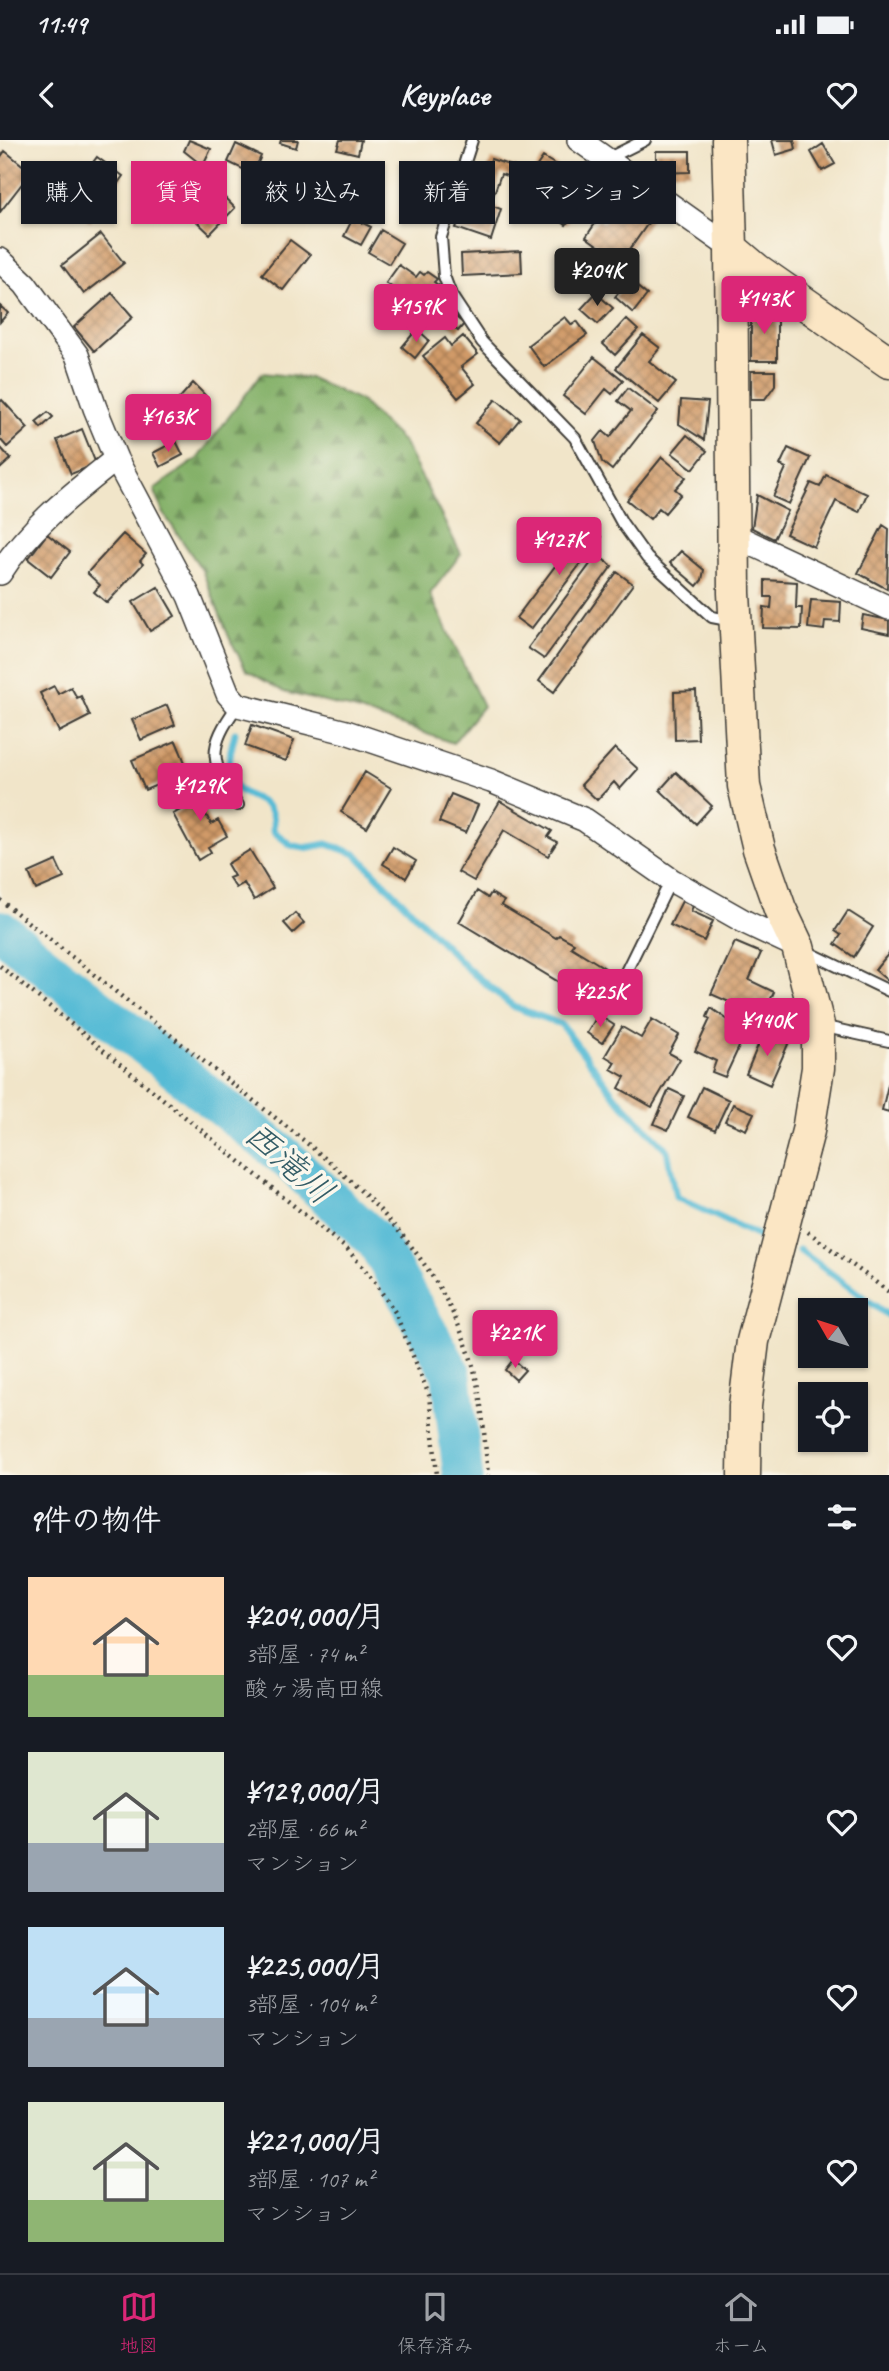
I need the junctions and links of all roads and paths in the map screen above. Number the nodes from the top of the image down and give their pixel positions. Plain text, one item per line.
1 (472, 140) edge
2 (579, 140) edge
3 (645, 140) edge
4 (728, 140) edge
5 (607, 159) junction
6 (731, 248) junction
7 (0, 260) edge
8 (889, 362) edge
9 (116, 459) junction
10 (733, 535) junction
11 (0, 573) edge
12 (889, 608) edge
13 (735, 622) junction
14 (237, 705) junction
15 (239, 806) dead end
16 (671, 880) junction
17 (0, 900) edge
18 (798, 947) junction
19 (0, 966) edge
20 (889, 991) edge
21 (613, 998) dead end
22 (818, 1025) junction
23 (889, 1041) edge
24 (785, 1215) junction
25 (889, 1292) edge
26 (437, 1475) edge
27 (488, 1475) edge
28 (744, 1475) edge

1 - 13 lane
2 - 5 street
3 - 5 lane
4 - 6 street
5 - 6 street
6 - 8 street
6 - 10 street
7 - 9 street
9 - 11 street
9 - 14 street
10 - 12 street
10 - 13 street
13 - 18 street
14 - 15 lane
14 - 16 street
16 - 18 street
16 - 21 lane
17 - 27 path
18 - 20 lane
18 - 22 street
19 - 26 path
22 - 23 lane
22 - 24 street
24 - 25 path
24 - 28 street

